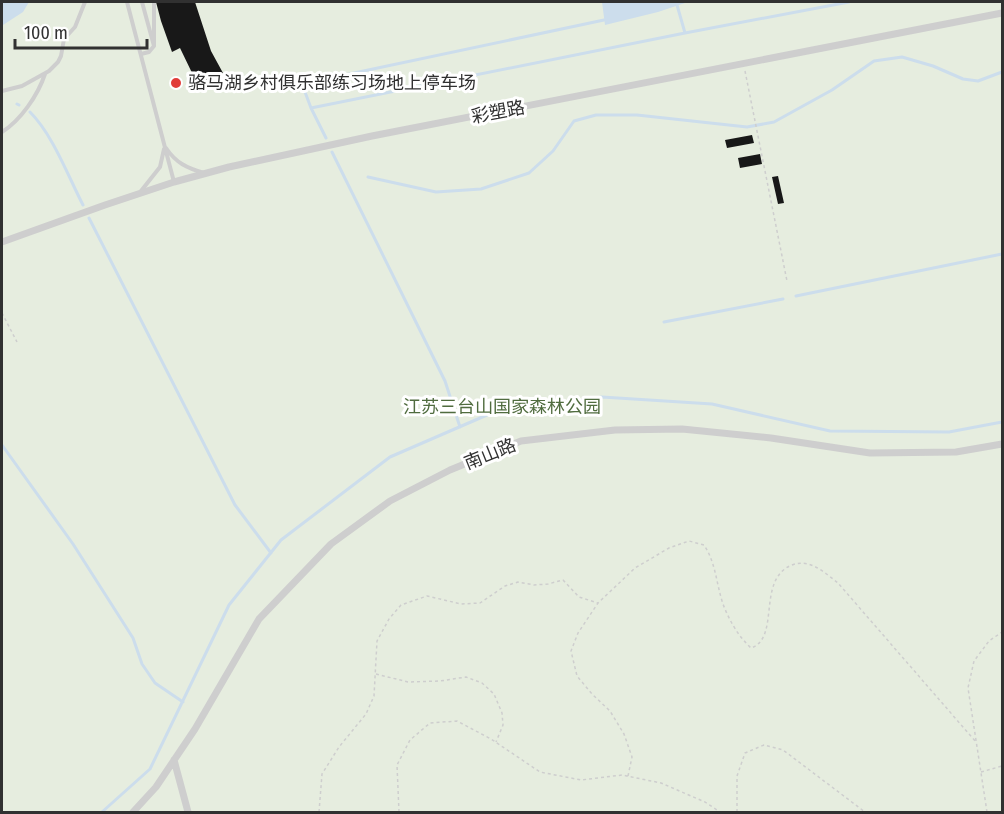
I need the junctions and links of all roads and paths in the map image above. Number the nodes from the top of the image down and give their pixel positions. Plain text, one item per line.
1 (85, 2) edge
2 (127, 2) edge
3 (142, 2) edge
4 (154, 2) edge
5 (1002, 13) edge
6 (154, 46) junction
7 (141, 54) junction
8 (744, 64) junction
9 (45, 73) junction
10 (2, 91) edge
11 (2, 132) edge
12 (164, 145) junction
13 (206, 174) junction
14 (174, 182) junction
15 (137, 194) junction
16 (2, 242) edge
17 (787, 281) dead end
18 (2, 314) edge
19 (17, 342) dead end
20 (1002, 444) edge
21 (598, 603) junction
22 (1002, 632) edge
23 (375, 674) junction
24 (496, 742) junction
25 (976, 742) junction
26 (174, 760) junction
27 (1002, 766) edge
28 (981, 772) junction
29 (628, 776) junction
30 (133, 813) edge
31 (188, 813) edge
32 (319, 813) edge
33 (399, 813) edge
34 (720, 813) edge
35 (737, 813) edge
36 (865, 813) edge
37 (987, 813) edge

1 - 9 lane
2 - 7 lane
3 - 6 lane
4 - 6 lane
5 - 8 street, 彩塑路
6 - 7 lane
7 - 12 lane
8 - 13 street, 彩塑路
8 - 17 path
9 - 10 lane
9 - 11 lane
12 - 13 lane
12 - 14 lane
12 - 15 lane
13 - 14 street, 彩塑路
14 - 15 street, 彩塑路
15 - 16 street, 彩塑路
18 - 19 path
20 - 26 street, 南山路
21 - 23 path
21 - 25 path
21 - 29 path
22 - 25 path
23 - 24 path
23 - 32 path
24 - 29 path
24 - 33 path
25 - 28 path
26 - 30 street, 南山路
26 - 31 street
27 - 28 path
28 - 37 path
29 - 34 path
35 - 36 path

